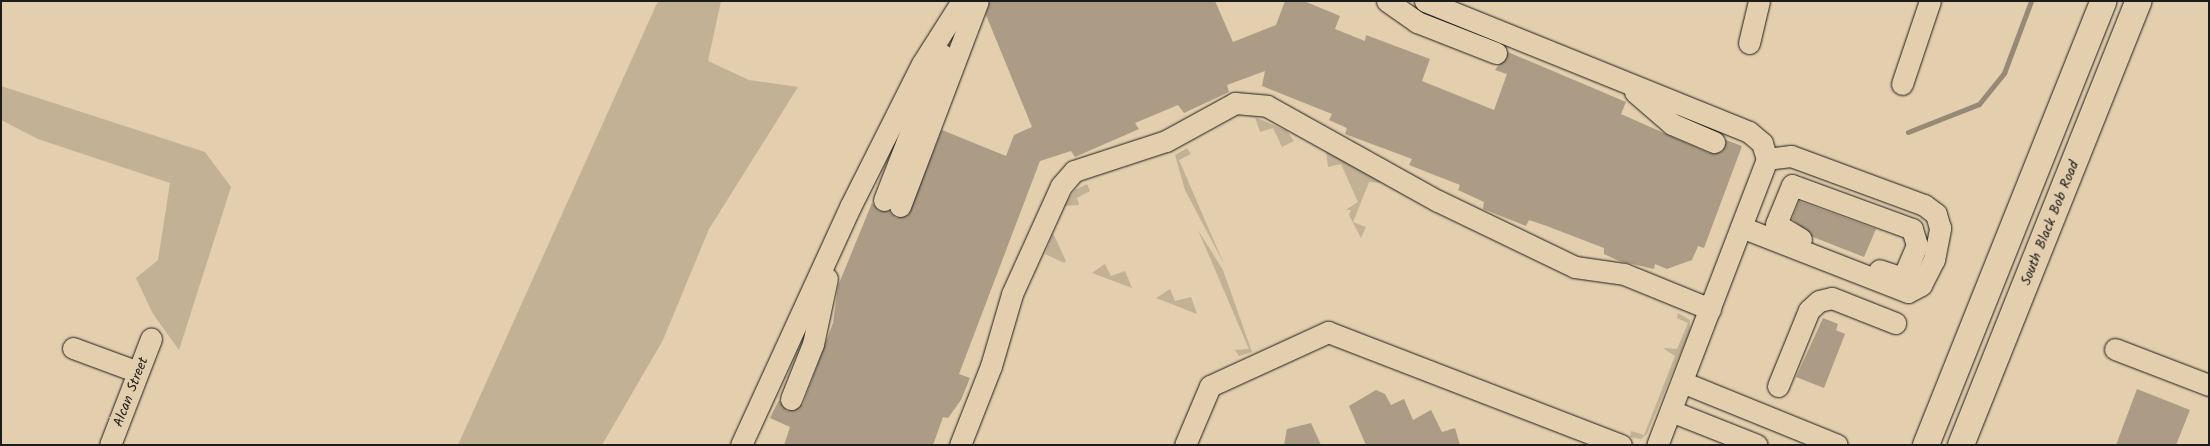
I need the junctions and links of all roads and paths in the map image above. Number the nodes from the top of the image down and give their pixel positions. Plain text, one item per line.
1 (962, 1) edge
2 (978, 1) edge
3 (1387, 1) edge
4 (1425, 1) edge
5 (1759, 1) edge
6 (1930, 1) edge
7 (2104, 1) edge
8 (2139, 1) edge
9 (1749, 43) dead end
10 (1496, 53) dead end
11 (1620, 80) junction
12 (1902, 84) dead end
13 (1714, 142) dead end
14 (1767, 159) junction
15 (1741, 228) junction
16 (836, 238) junction
17 (1826, 260) junction
18 (1859, 274) junction
19 (1710, 309) junction
20 (1895, 323) dead end
21 (151, 340) dead end
22 (74, 348) dead end
23 (2115, 349) dead end
24 (138, 372) junction
25 (1682, 382) junction
26 (2209, 385) edge
27 (1778, 386) dead end
28 (791, 400) dead end
29 (1671, 411) junction
30 (110, 445) edge
31 (741, 445) edge
32 (960, 445) edge
33 (1185, 445) edge
34 (1621, 445) edge
35 (1657, 445) edge
36 (1758, 445) edge
37 (1836, 445) edge
38 (1926, 445) edge
39 (1961, 445) edge

1 - 2 street
1 - 16 street
3 - 10 street
4 - 11 street
5 - 9 street
6 - 12 street
7 - 38 main road
8 - 39 main road, South Black Bob Road
11 - 13 street
11 - 14 street
14 - 15 street
14 - 18 street
15 - 17 street
15 - 19 street
16 - 28 street
16 - 31 street
17 - 18 street
17 - 18 street
19 - 25 street
19 - 32 street
20 - 27 street
21 - 24 street, Alcan Street
22 - 24 street
23 - 26 street
24 - 30 street, Alcan Street
25 - 29 street
25 - 37 street
29 - 35 street
29 - 36 street
33 - 34 street

